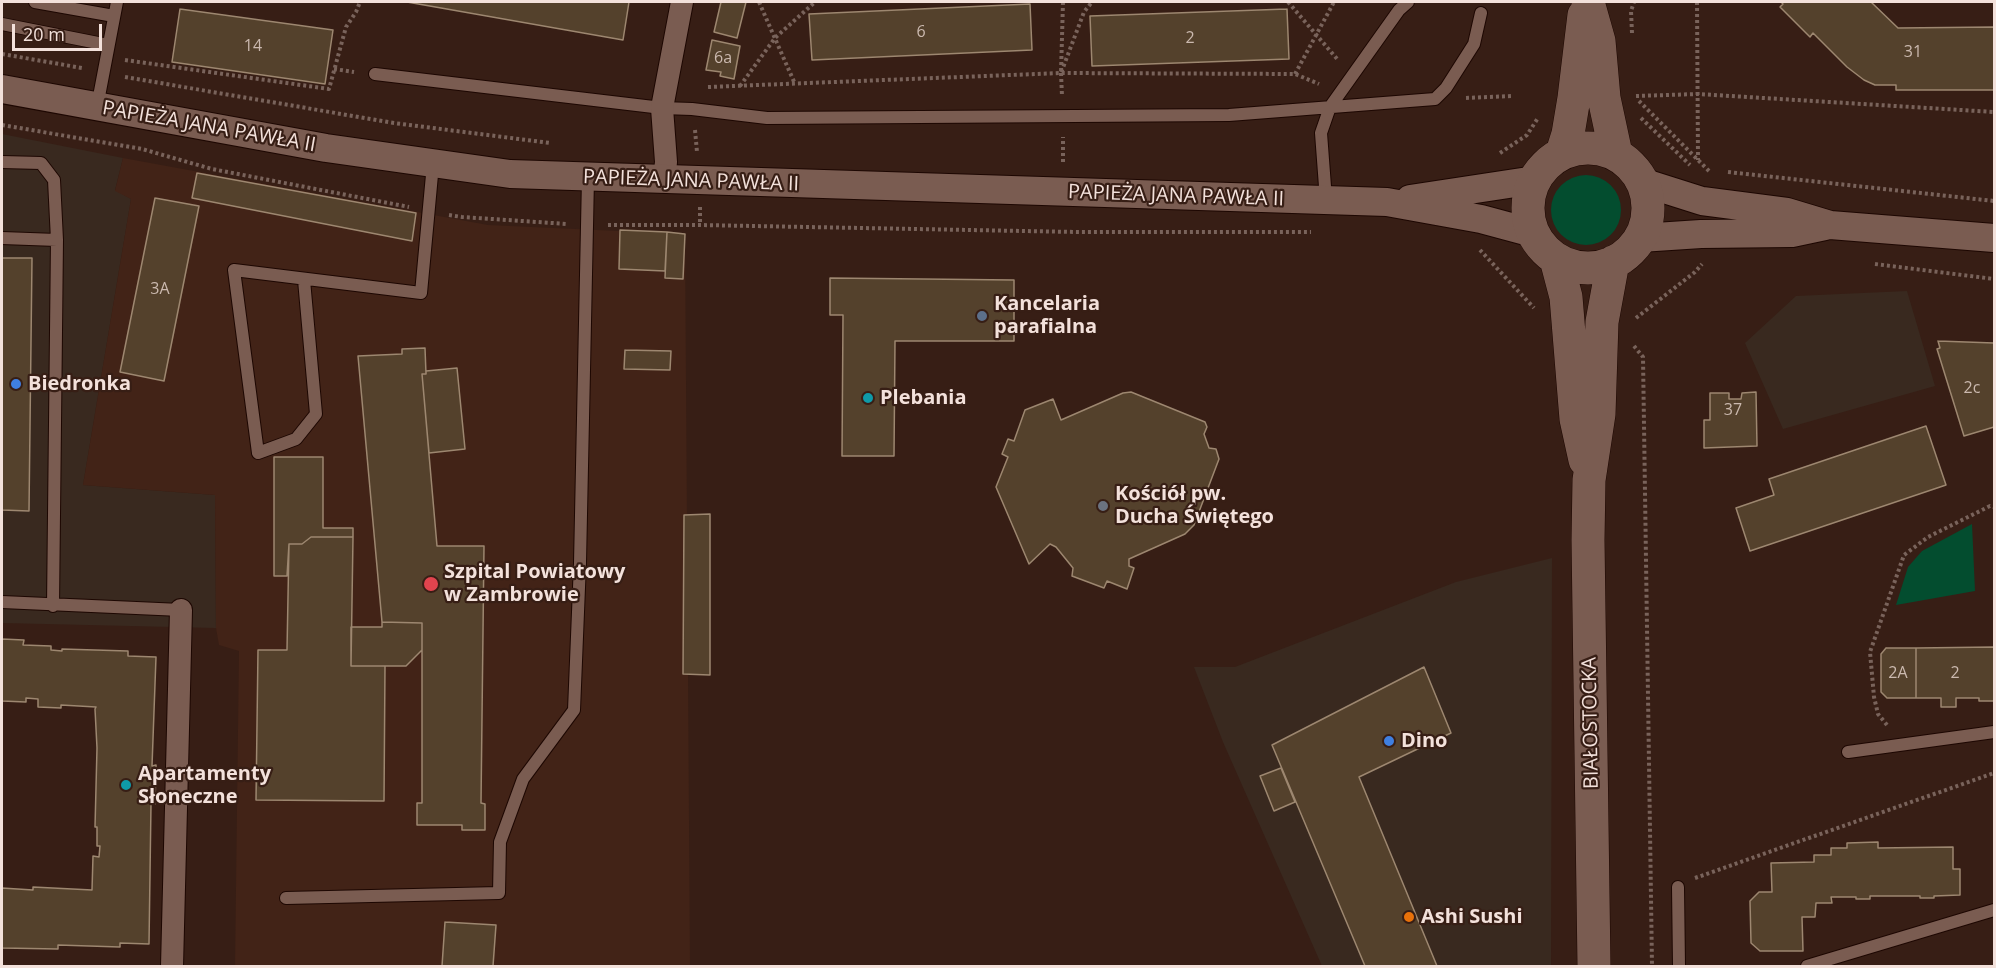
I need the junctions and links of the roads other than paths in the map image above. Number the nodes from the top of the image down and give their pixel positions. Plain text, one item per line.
1 (35, 2) edge
2 (117, 2) edge
3 (682, 2) edge
4 (1408, 2) edge
5 (1587, 2) edge
6 (1481, 12) dead end
7 (114, 16) junction
8 (2, 24) edge
9 (107, 51) junction
10 (375, 75) dead end
11 (2, 89) edge
12 (97, 107) junction
13 (1330, 107) junction
14 (662, 108) junction
15 (1562, 153) junction
16 (1616, 154) junction
17 (2, 162) edge
18 (433, 164) junction
19 (588, 178) junction
20 (664, 180) junction
21 (1535, 180) junction
22 (1642, 182) junction
23 (1326, 201) junction
24 (1387, 202) junction
25 (1830, 225) junction
26 (1533, 233) junction
27 (2, 238) edge
28 (1640, 238) junction
29 (1995, 238) edge
30 (57, 240) junction
31 (1556, 259) junction
32 (1613, 262) junction
33 (304, 280) junction
34 (1589, 480) junction
35 (2, 602) edge
36 (53, 606) junction
37 (182, 610) joint
38 (1995, 732) edge
39 (1848, 752) dead end
40 (1678, 887) road end
41 (286, 898) dead end
42 (1995, 910) edge
43 (172, 966) edge
44 (1594, 966) edge
45 (1679, 966) edge
46 (1807, 966) edge

1 - 7 lane
2 - 7 lane
3 - 14 street
4 - 13 lane
5 - 15 main road
5 - 16 main road
6 - 13 lane
7 - 9 lane
8 - 9 lane
9 - 12 lane
10 - 14 lane
11 - 12 street, PAPIEŻA JANA PAWŁA II
12 - 18 street, PAPIEŻA JANA PAWŁA II
13 - 14 lane
13 - 23 lane
14 - 20 street
15 - 16 main road
15 - 21 main road
16 - 22 main road
17 - 30 lane
18 - 19 street, PAPIEŻA JANA PAWŁA II
18 - 33 lane
19 - 20 street, PAPIEŻA JANA PAWŁA II
19 - 41 lane
20 - 23 street, PAPIEŻA JANA PAWŁA II
21 - 24 street, PAPIEŻA JANA PAWŁA II
21 - 26 main road
22 - 25 street
22 - 28 main road
23 - 24 street, PAPIEŻA JANA PAWŁA II
24 - 26 street, PAPIEŻA JANA PAWŁA II
25 - 28 street
25 - 29 street
26 - 31 main road
27 - 30 lane
28 - 32 main road
30 - 36 lane
31 - 32 main road
31 - 34 main road, BIAŁOSTOCKA
32 - 34 main road, BIAŁOSTOCKA
33 - 33 lane
34 - 44 main road, BIAŁOSTOCKA
35 - 36 lane
36 - 37 lane
37 - 43 street
38 - 39 lane
40 - 45 lane
42 - 46 lane

